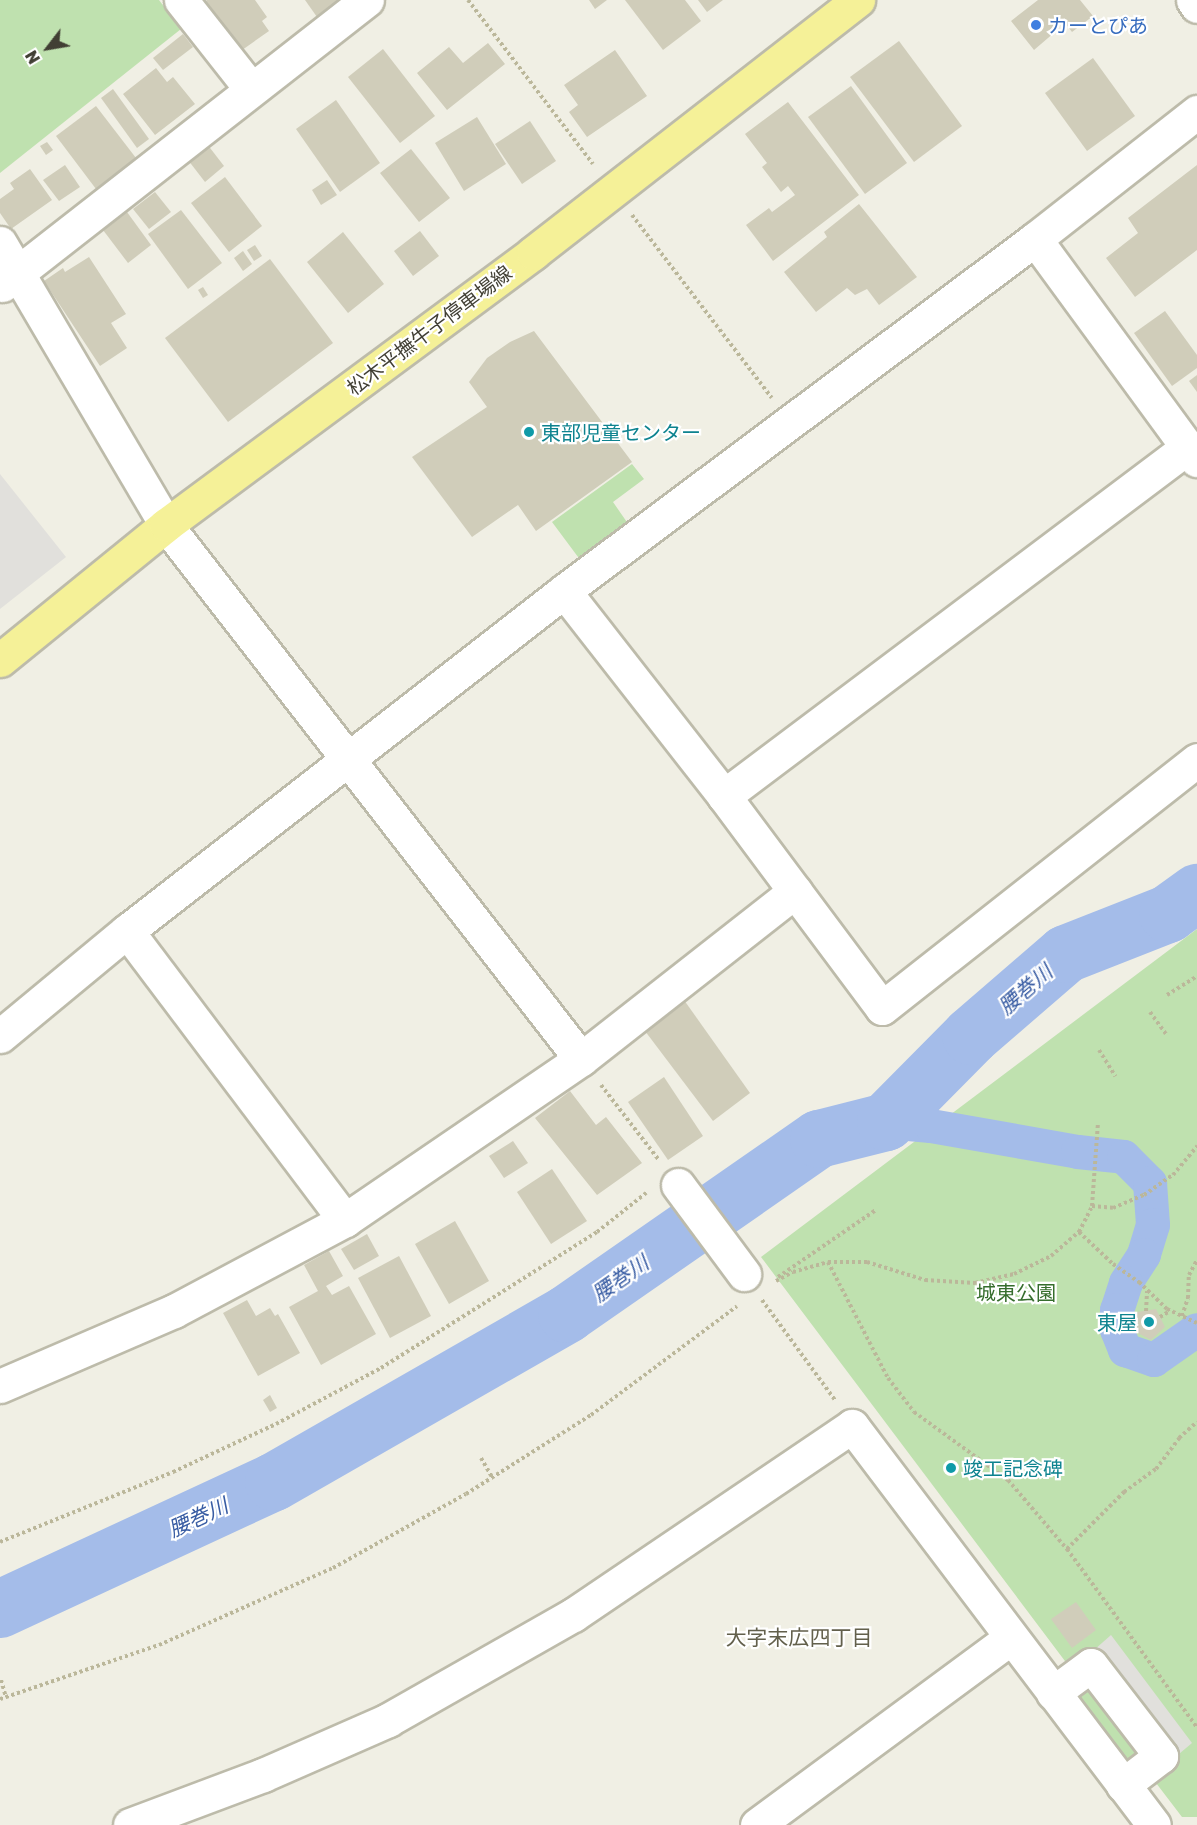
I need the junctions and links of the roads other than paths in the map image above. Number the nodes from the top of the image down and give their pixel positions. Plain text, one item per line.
1 (181, 0) edge
2 (367, 0) edge
3 (858, 0) edge
4 (1193, 0) edge
5 (1197, 6) edge
6 (251, 88) junction
7 (1197, 112) edge
8 (1035, 239) junction
9 (0, 243) edge
10 (9, 280) edge
11 (1192, 453) edge
12 (166, 525) junction
13 (564, 591) junction
14 (0, 660) edge
15 (1197, 760) edge
16 (348, 762) junction
17 (724, 796) junction
18 (795, 891) junction
19 (127, 931) junction
20 (0, 1036) edge
21 (581, 1059) junction
22 (674, 1179) road end
23 (345, 1220) junction
24 (757, 1287) road end
25 (0, 1386) edge
26 (1011, 1638) junction
27 (1053, 1693) junction
28 (1123, 1785) junction
29 (130, 1825) edge
30 (758, 1825) edge
31 (1154, 1825) edge

1 - 6 street
2 - 6 street
3 - 12 main road, 松木平撫牛子停車場線
4 - 5 street
6 - 10 street
7 - 8 street
8 - 11 street
8 - 13 street
9 - 10 street
10 - 12 street
11 - 17 street
12 - 14 main road, 松木平撫牛子停車場線
12 - 16 street
13 - 16 street
13 - 17 street
15 - 18 street
16 - 19 street
16 - 21 street
17 - 18 street
18 - 21 street
19 - 20 street
19 - 23 street
21 - 23 street
22 - 24 street
23 - 25 street
26 - 27 street
26 - 29 street
26 - 30 street
27 - 28 street
27 - 28 street
28 - 31 street

